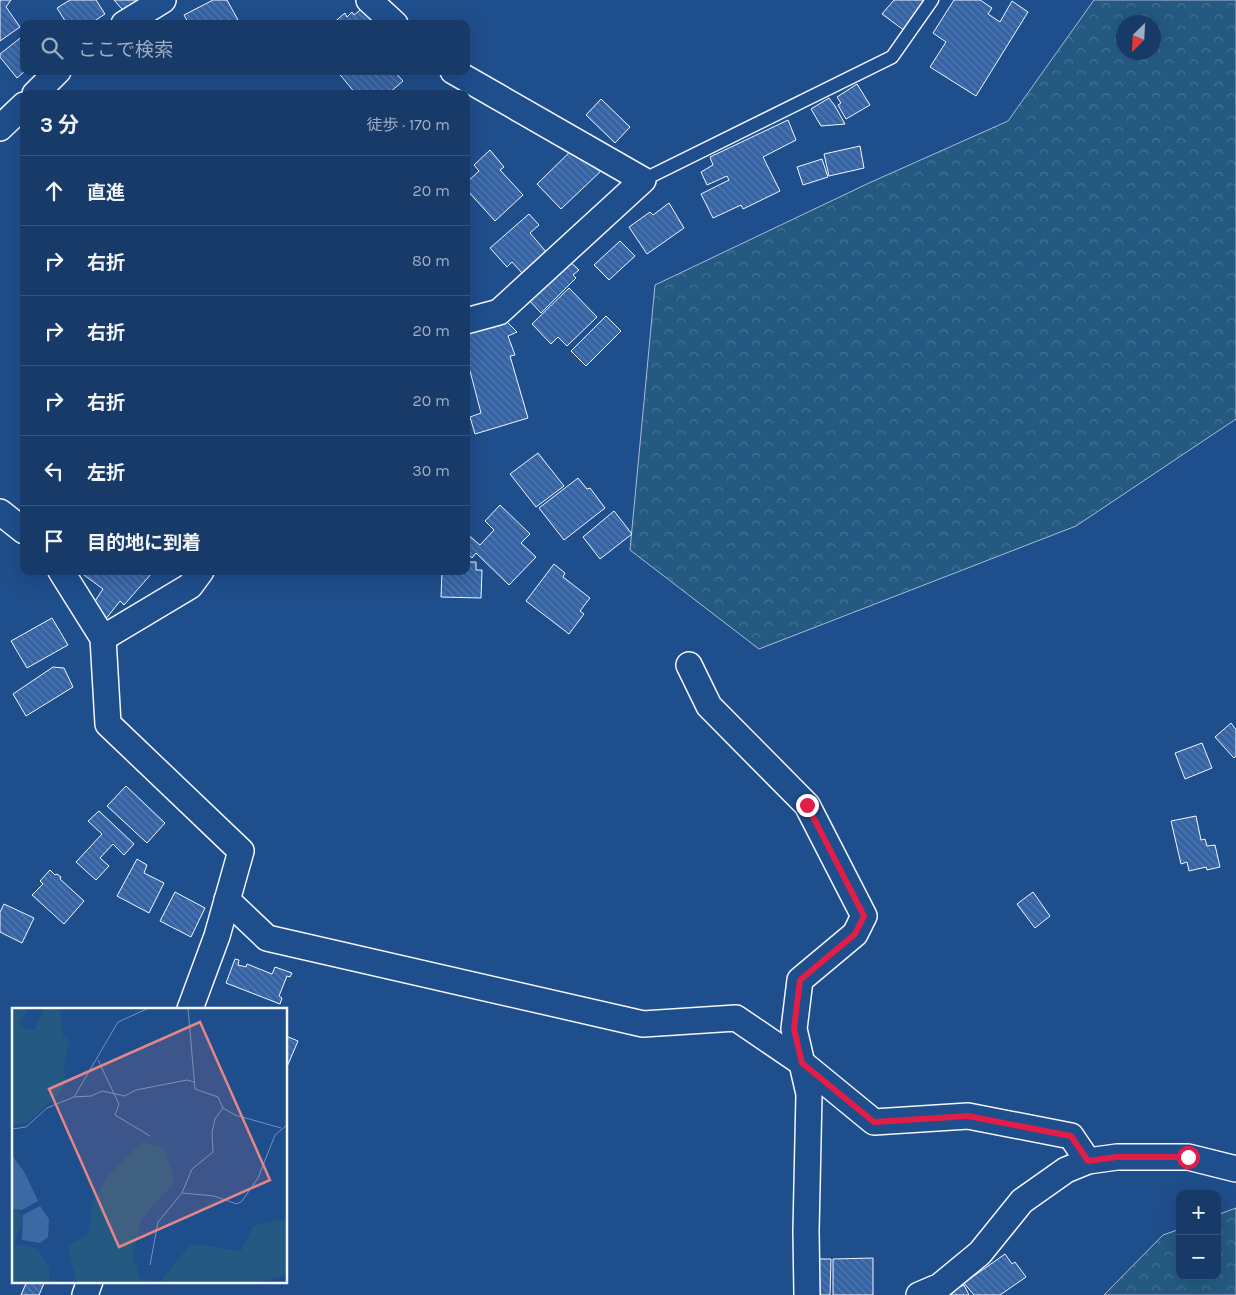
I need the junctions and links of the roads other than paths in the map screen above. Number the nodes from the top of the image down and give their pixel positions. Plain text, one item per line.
1 (164, 0) edge
2 (369, 0) edge
3 (932, 0) edge
4 (131, 20) edge
5 (391, 20) edge
6 (54, 75) edge
7 (460, 75) edge
8 (39, 90) edge
9 (20, 109) edge
10 (0, 128) edge
11 (643, 180) junction
12 (470, 320) edge
13 (0, 512) edge
14 (20, 528) edge
15 (64, 575) edge
16 (198, 575) edge
17 (103, 638) junction
18 (689, 665) dead end
19 (227, 900) junction
20 (190, 1008) edge
21 (802, 1063) junction
22 (1088, 1161) junction
23 (1236, 1169) edge
24 (90, 1282) edge
25 (85, 1295) edge
26 (807, 1295) edge
27 (919, 1295) edge

1 - 4 street
2 - 5 street
3 - 11 lane
6 - 8 street
7 - 11 street
9 - 10 street
11 - 12 street
13 - 14 street
15 - 17 street
16 - 17 street
17 - 19 street
18 - 21 street
19 - 20 street
19 - 21 street
21 - 22 street
21 - 26 street
22 - 23 street
22 - 27 street
24 - 25 street

